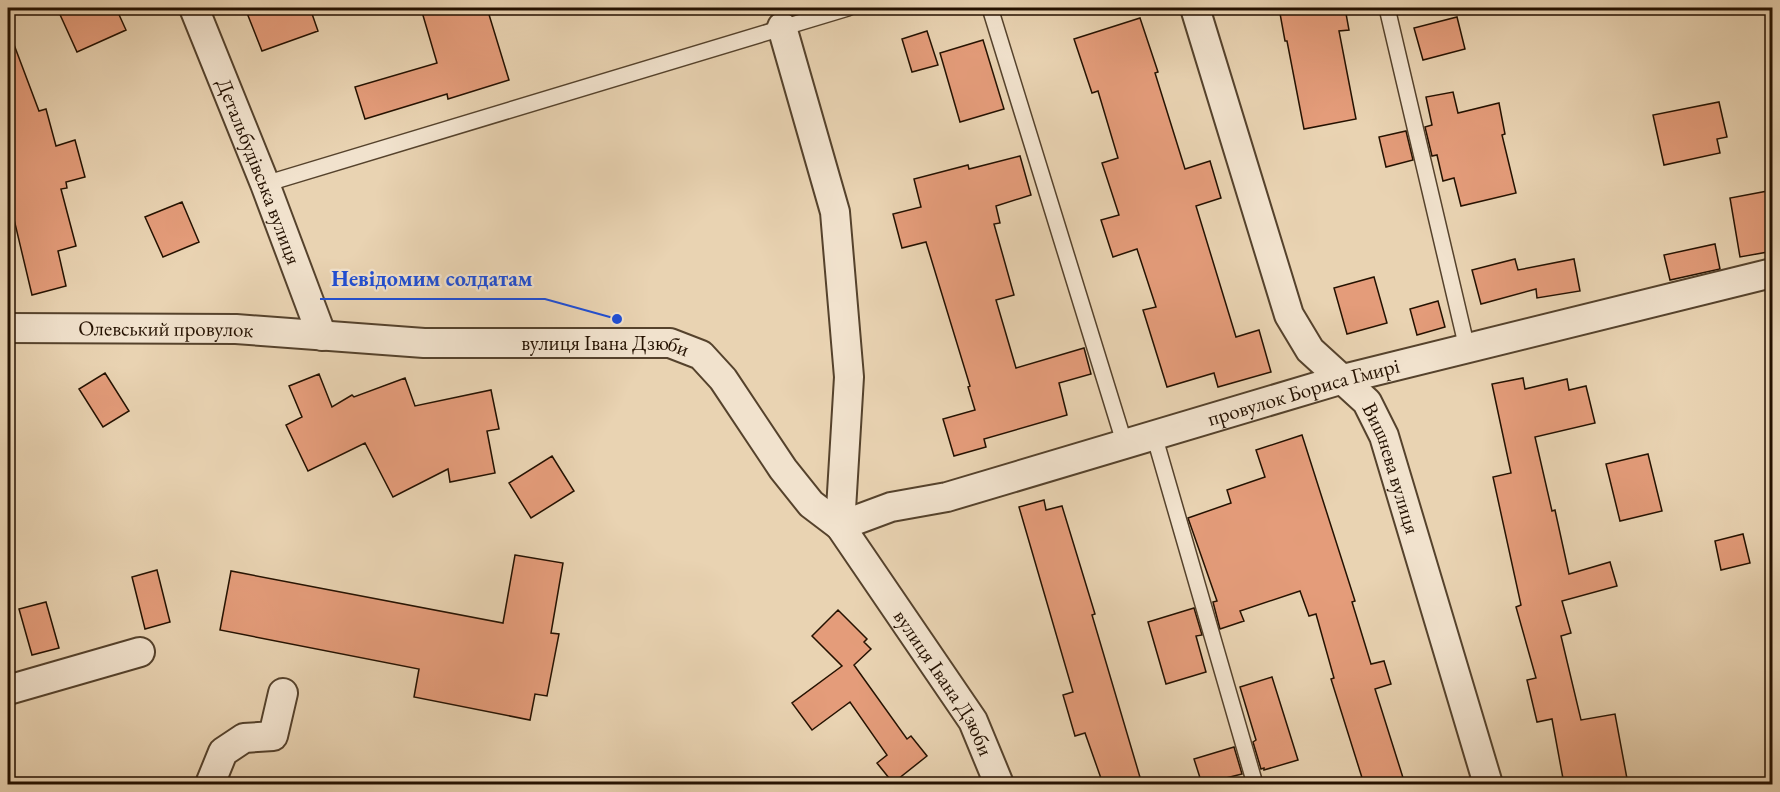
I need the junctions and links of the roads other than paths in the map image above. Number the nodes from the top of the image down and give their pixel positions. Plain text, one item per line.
1 (194, 8) edge
2 (848, 8) edge
3 (990, 8) edge
4 (1195, 8) edge
5 (1387, 8) edge
6 (782, 27) junction
7 (265, 184) junction
8 (1773, 273) edge
9 (8, 328) edge
10 (322, 336) junction
11 (1467, 348) junction
12 (1343, 379) junction
13 (1154, 435) junction
14 (1125, 445) junction
15 (840, 526) junction
16 (140, 652) dead end
17 (8, 690) edge
18 (283, 693) dead end
19 (210, 784) edge
20 (999, 784) edge
21 (1255, 784) edge
22 (1488, 784) edge

1 - 7 street, Детальбудівська вулиця
2 - 6 lane
3 - 14 lane
4 - 12 street, Вишнева вулиця
5 - 11 lane
6 - 7 lane
6 - 15 street
7 - 10 street, Детальбудівська вулиця
8 - 11 street, провулок Бориса Гмирі
9 - 10 street, Олевський провулок
10 - 15 street, вулиця Івана Дзюби
11 - 12 street, провулок Бориса Гмирі
12 - 13 street, провулок Бориса Гмирі
12 - 22 street, Вишнева вулиця
13 - 14 street, провулок Бориса Гмирі
13 - 21 lane
14 - 15 street, провулок Бориса Гмирі
15 - 20 street, вулиця Івана Дзюби
16 - 17 street
18 - 19 street

